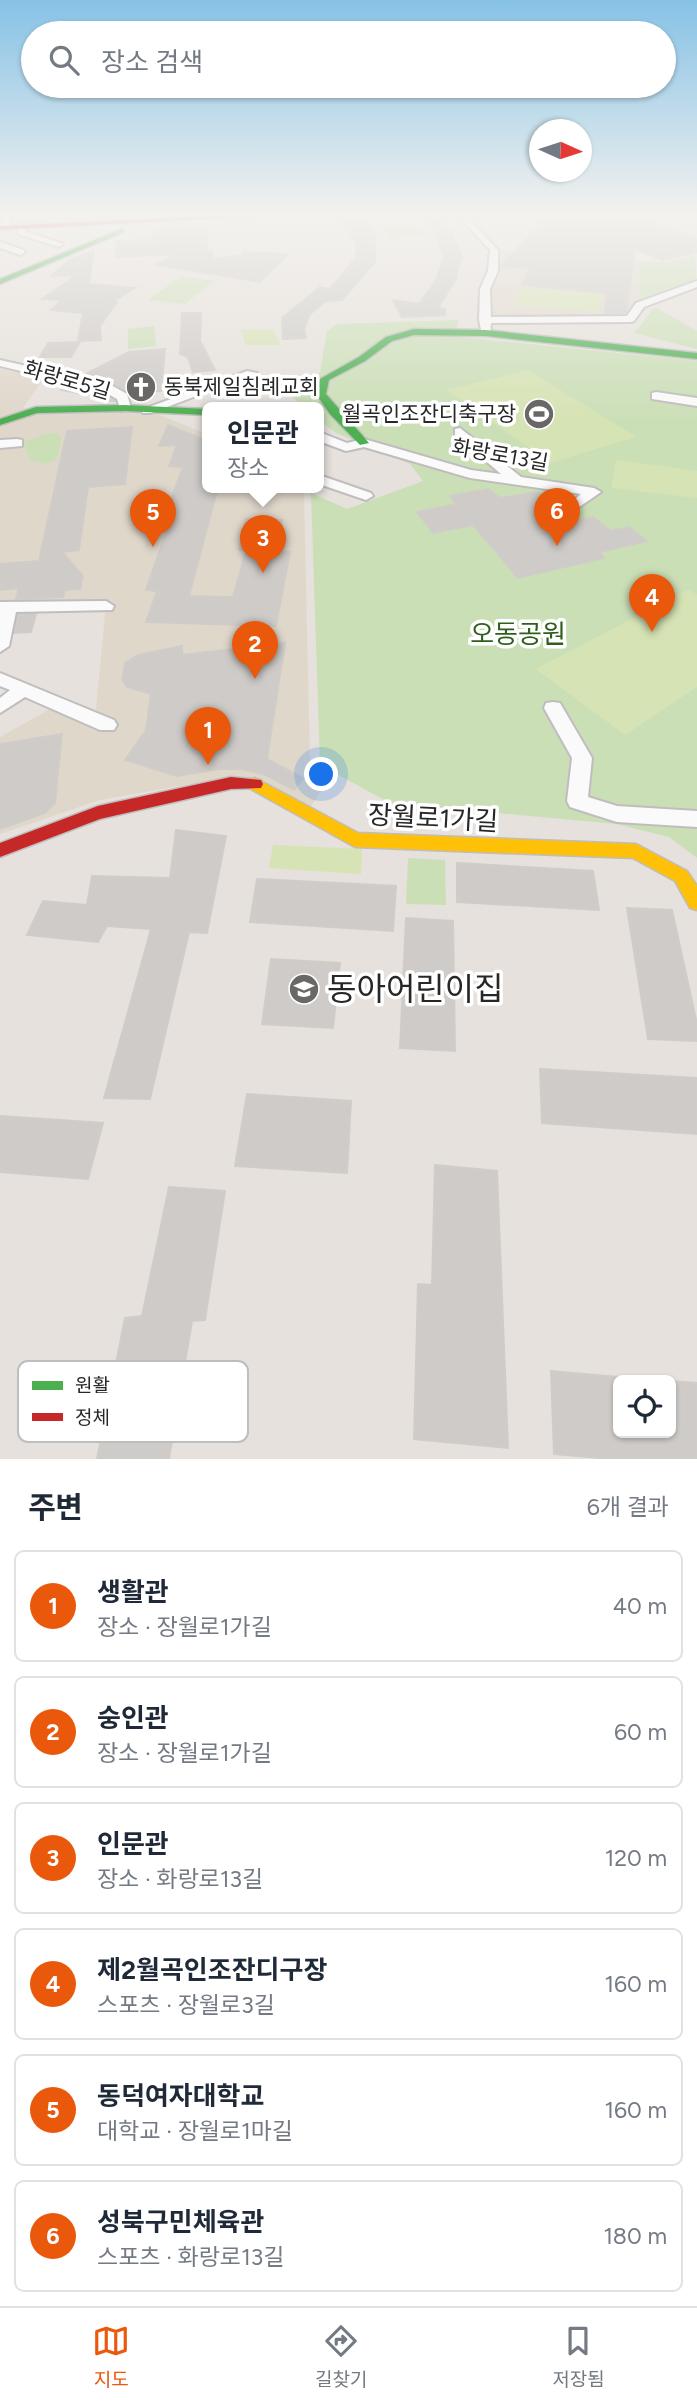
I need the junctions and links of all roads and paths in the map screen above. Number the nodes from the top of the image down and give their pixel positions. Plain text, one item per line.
1 (487, 284) edge
2 (697, 284) edge
3 (485, 327) junction
4 (697, 356) edge
5 (0, 363) edge
6 (251, 373) dead end
7 (656, 396) dead end
8 (697, 402) edge
9 (125, 408) junction
10 (147, 410) junction
11 (202, 412) edge
12 (0, 422) edge
13 (460, 432) dead end
14 (324, 438) edge
15 (17, 443) dead end
16 (364, 443) junction
17 (0, 444) edge
18 (516, 480) junction
19 (324, 481) edge
20 (594, 492) joint
21 (366, 496) dead end
22 (569, 510) dead end
23 (106, 606) dead end
24 (4, 607) edge
25 (0, 646) edge
26 (0, 679) edge
27 (24, 689) junction
28 (0, 707) edge
29 (554, 708) dead end
30 (107, 725) dead end
31 (697, 819) edge
32 (0, 850) edge
33 (697, 902) edge

1 - 3 street
2 - 3 street
3 - 4 street
3 - 16 street
5 - 9 street, 화랑로5길
6 - 10 street
7 - 8 street
9 - 10 street
9 - 12 street
10 - 11 street
13 - 18 street
14 - 16 street, 화랑로13길
15 - 17 street
16 - 18 street, 화랑로13길
18 - 20 street, 화랑로13길
19 - 21 street
20 - 22 street
23 - 24 street
24 - 25 street
26 - 27 street
27 - 28 street
27 - 30 street
29 - 31 street
32 - 33 street, 장월로1가길

